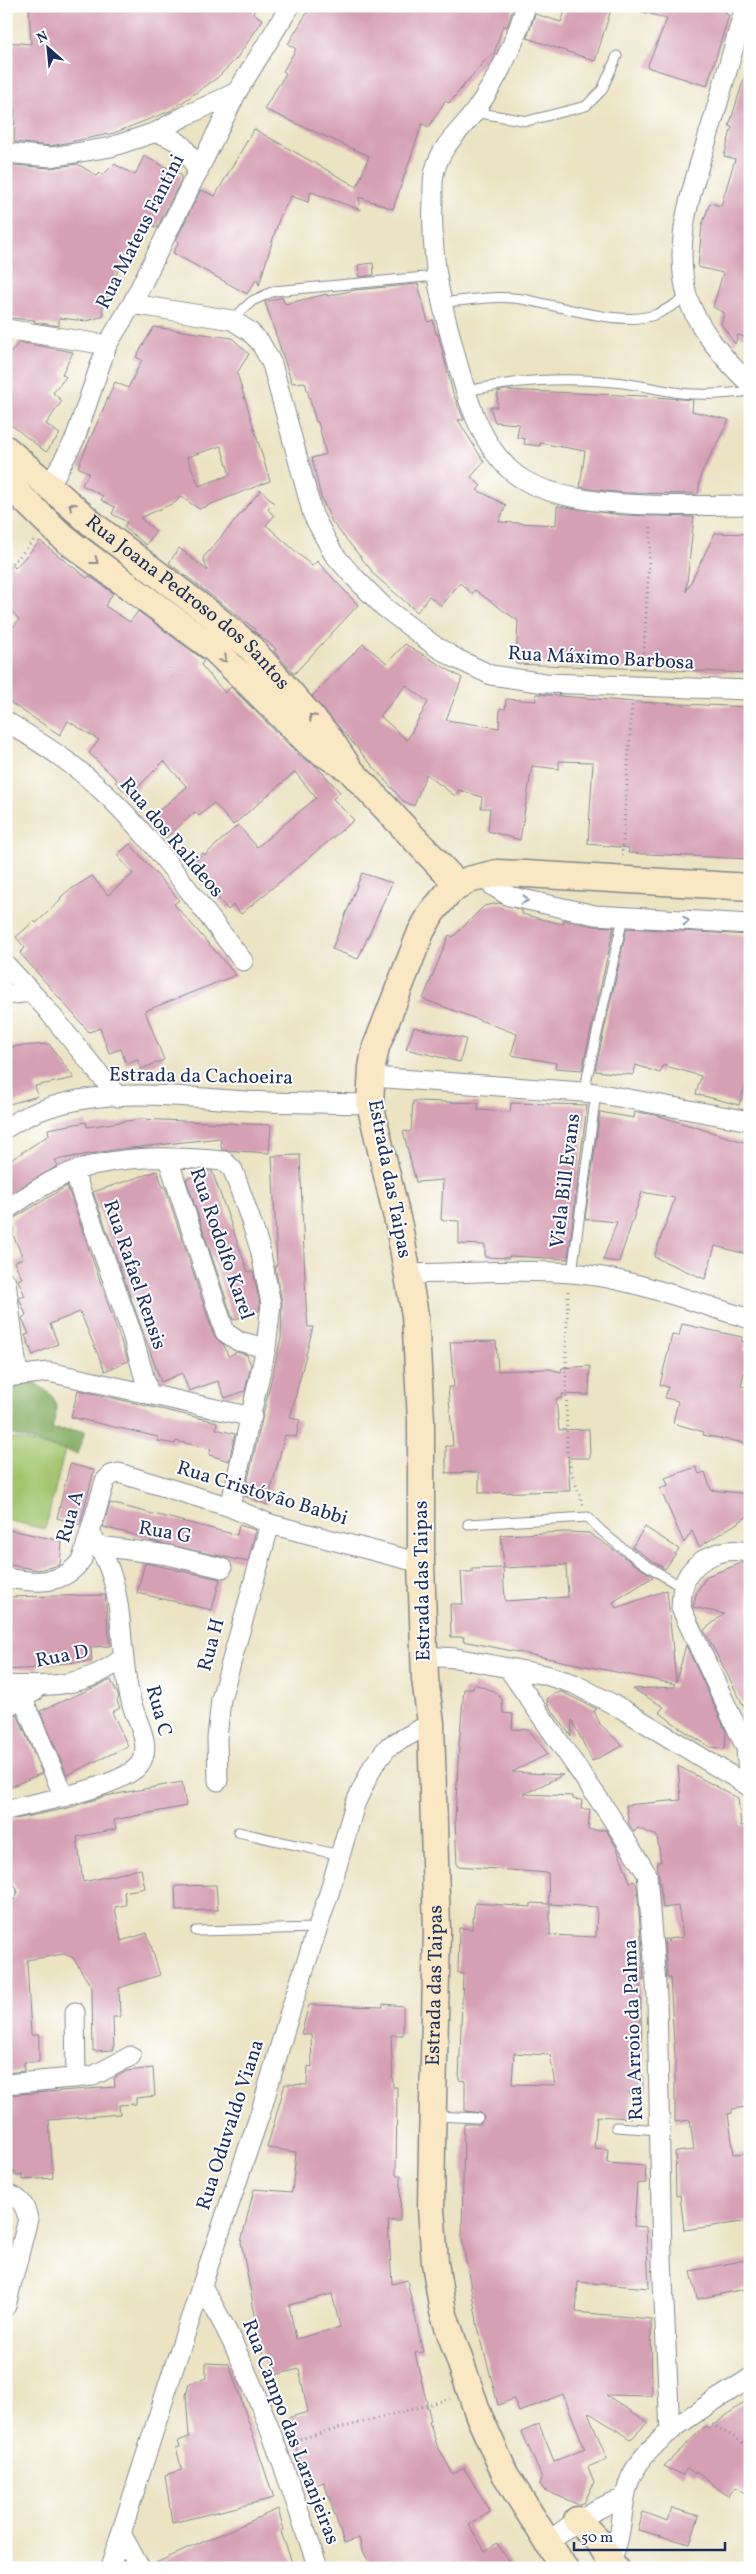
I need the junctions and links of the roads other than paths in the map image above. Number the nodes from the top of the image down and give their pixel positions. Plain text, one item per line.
1 (290, 6) edge
2 (526, 6) edge
3 (745, 6) edge
4 (617, 56) dead end
5 (237, 92) junction
6 (474, 112) junction
7 (156, 132) junction
8 (6, 153) edge
9 (198, 173) junction
10 (436, 276) junction
11 (688, 297) junction
12 (441, 303) junction
13 (132, 304) junction
14 (232, 320) junction
15 (6, 329) edge
16 (107, 345) junction
17 (750, 384) edge
18 (466, 391) junction
19 (750, 391) edge
20 (6, 449) edge
21 (6, 482) edge
22 (49, 487) junction
23 (750, 505) edge
24 (750, 690) edge
25 (6, 721) edge
26 (350, 770) junction
27 (486, 875) junction
28 (458, 885) junction
29 (750, 887) edge
30 (624, 918) junction
31 (750, 924) edge
32 (243, 961) dead end
33 (6, 965) edge
34 (31, 992) junction
35 (6, 995) edge
36 (372, 1077) junction
37 (590, 1092) junction
38 (118, 1097) junction
39 (370, 1104) junction
40 (750, 1121) edge
41 (6, 1128) edge
42 (168, 1159) junction
43 (74, 1172) junction
44 (6, 1210) edge
45 (572, 1273) junction
46 (408, 1274) junction
47 (6, 1282) edge
48 (750, 1319) edge
49 (266, 1348) junction
50 (12, 1376) edge
51 (149, 1394) junction
52 (252, 1417) junction
53 (120, 1473) joint
54 (230, 1507) junction
55 (270, 1524) junction
56 (468, 1524) dead end
57 (94, 1539) junction
58 (750, 1553) edge
59 (421, 1563) junction
60 (222, 1568) dead end
61 (6, 1578) edge
62 (683, 1588) junction
63 (424, 1656) junction
64 (123, 1658) junction
65 (508, 1668) junction
66 (6, 1685) edge
67 (41, 1687) junction
68 (15, 1703) edge
69 (431, 1723) junction
70 (218, 1781) dead end
71 (749, 1787) edge
72 (64, 1796) junction
73 (6, 1810) edge
74 (238, 1832) dead end
75 (340, 1855) junction
76 (318, 1928) junction
77 (196, 1932) dead end
78 (75, 2012) dead end
79 (131, 2056) dead end
80 (76, 2078) junction
81 (6, 2084) edge
82 (432, 2116) junction
83 (478, 2118) dead end
84 (616, 2127) dead end
85 (660, 2130) junction
86 (11, 2195) edge
87 (203, 2288) junction
88 (6, 2306) edge
89 (750, 2378) edge
90 (670, 2432) junction
91 (625, 2498) junction
92 (577, 2520) junction
93 (122, 2535) junction
94 (548, 2542) junction
95 (611, 2565) edge
96 (110, 2568) edge
97 (140, 2568) edge
98 (318, 2568) edge
99 (564, 2568) edge

1 - 5 street, Rua Mateus Fantini
2 - 6 street
3 - 11 street
4 - 6 lane
5 - 7 street
5 - 9 street, Rua Mateus Fantini
6 - 10 street
7 - 8 street
7 - 9 street
9 - 13 street, Rua Mateus Fantini
10 - 12 street
10 - 14 lane
11 - 12 lane
11 - 17 street
12 - 18 street
13 - 14 street
13 - 16 street, Rua Mateus Fantini
14 - 24 street, Rua Máximo Barbosa
15 - 16 street
16 - 22 street, Rua Mateus Fantini
18 - 19 lane
18 - 23 street
20 - 22 main road, Rua Joana Pedroso dos Santos
21 -> 26 main road, Rua Joana Pedroso dos Santos
26 -> 22 main road, Rua Joana Pedroso dos Santos
25 - 32 street, Rua dos Ralideos
26 - 28 main road, Rua Joana Pedroso dos Santos
27 - 28 main road, Estrada das Taipas
27 - 29 main road, Estrada das Taipas
27 -> 30 street
28 - 36 main road, Estrada das Taipas
30 -> 31 street
30 - 37 lane, Viela Bill Evans
33 - 34 street
34 - 35 street
34 - 38 street
36 - 37 street
36 - 39 main road, Estrada das Taipas
37 - 40 street
37 - 45 lane, Viela Bill Evans
38 - 39 street, Estrada da Cachoeira
38 - 41 street, Estrada da Cachoeira
39 - 46 main road, Estrada das Taipas
42 - 43 street
42 - 49 street, Rua Rodolfo Karel
42 - 49 street
43 - 44 street
43 - 51 street, Rua Rafael Rensis
45 - 46 street
45 - 48 street
46 - 59 main road, Estrada das Taipas
47 - 50 street
49 - 52 street
50 - 51 street
51 - 52 street
52 - 54 street
53 - 54 street, Rua Cristóvão Babbi
53 - 57 street, Rua A
54 - 55 street, Rua Cristóvão Babbi
55 - 59 street, Rua Cristóvão Babbi
55 - 70 street, Rua H
56 - 62 lane
57 - 60 street, Rua G
57 - 61 street, Rua A
57 - 64 street, Rua C
58 - 62 street
59 - 63 main road, Estrada das Taipas
62 - 71 street
63 - 65 street
63 - 69 main road, Estrada das Taipas
64 - 67 street, Rua D
64 - 72 street, Rua C
65 - 71 street
65 - 85 street, Rua Arroio da Palma
66 - 67 street, Rua D
67 - 68 street
68 - 72 street
69 - 75 street, Rua Oduvaldo Viana
69 - 82 main road, Estrada das Taipas
72 - 73 street, Rua C
74 - 75 lane
75 - 76 street, Rua Oduvaldo Viana
76 - 77 lane
76 - 87 street, Rua Oduvaldo Viana
78 - 80 street
79 - 80 street
80 - 81 street
82 - 83 lane
82 - 94 main road, Estrada das Taipas
84 - 85 lane
85 - 90 street, Rua Arroio da Palma
86 - 88 street
87 - 93 street, Rua Oduvaldo Viana
87 - 98 street, Rua Campo das Laranjeiras
89 - 90 street
90 - 91 street
91 - 92 street
91 - 95 street
92 - 94 street
92 - 95 main road
93 - 96 street, Rua Oduvaldo Viana
93 - 97 street
94 - 99 main road, Estrada das Taipas

